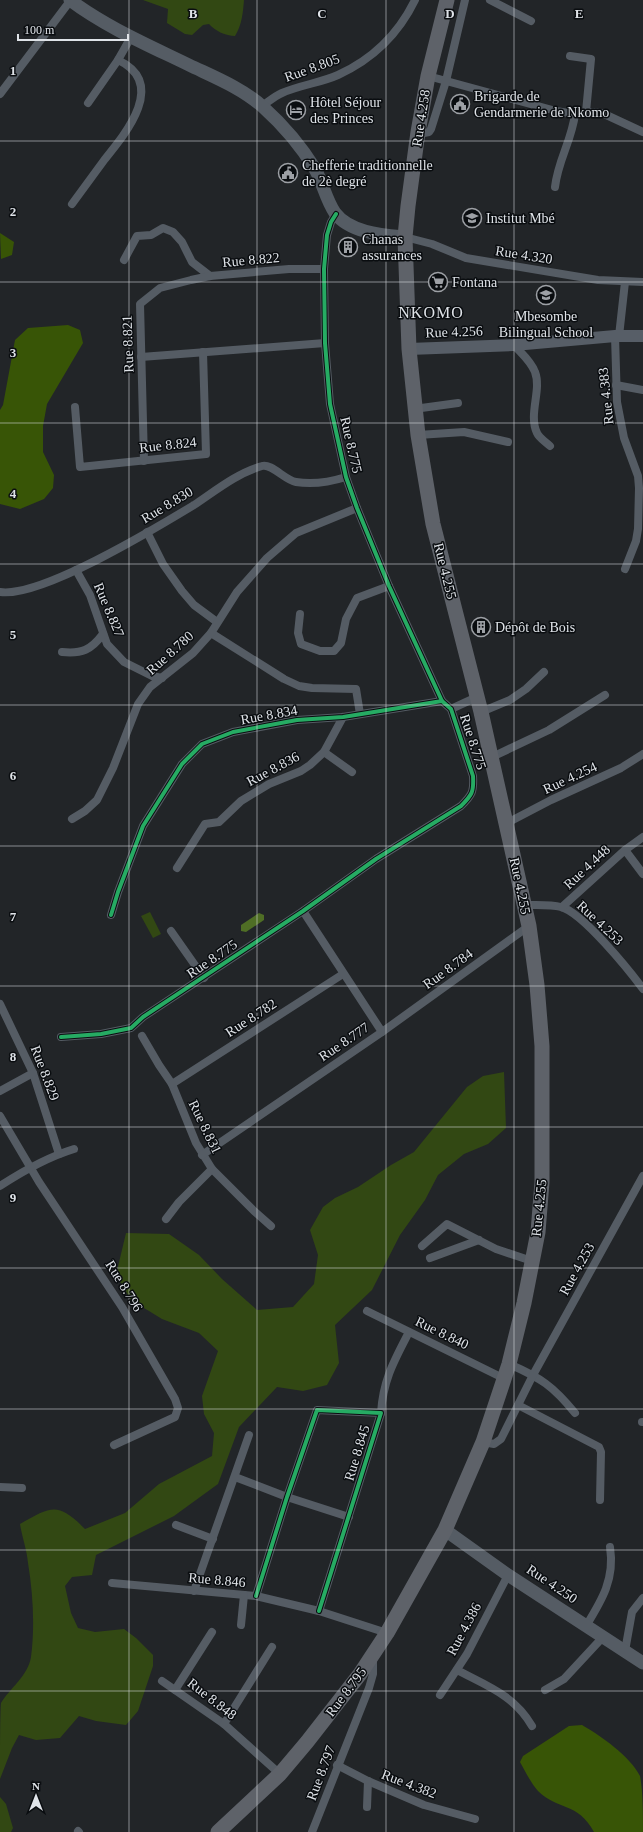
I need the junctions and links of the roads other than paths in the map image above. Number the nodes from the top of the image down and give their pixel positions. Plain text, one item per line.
1 (70, 0) edge
2 (416, 0) edge
3 (447, 0) edge
4 (465, 0) edge
5 (490, 0) edge
6 (531, 21) dead end
7 (131, 37) junction
8 (570, 56) dead end
9 (118, 60) junction
10 (428, 76) junction
11 (446, 81) junction
12 (0, 94) edge
13 (88, 103) dead end
14 (262, 106) junction
15 (586, 112) junction
16 (576, 114) junction
17 (418, 132) junction
18 (643, 132) edge
19 (555, 187) dead end
20 (72, 204) dead end
21 (336, 214) junction
22 (405, 237) junction
23 (124, 260) dead end
24 (324, 269) junction
25 (210, 276) junction
26 (626, 282) junction
27 (643, 282) edge
28 (617, 336) junction
29 (643, 336) edge
30 (325, 343) junction
31 (514, 345) junction
32 (409, 349) junction
33 (203, 352) junction
34 (141, 357) junction
35 (616, 385) junction
36 (643, 390) edge
37 (458, 403) dead end
38 (75, 406) dead end
39 (414, 409) junction
40 (418, 435) junction
41 (508, 442) dead end
42 (550, 446) dead end
43 (144, 461) junction
44 (346, 477) junction
45 (357, 508) junction
46 (147, 532) junction
47 (625, 569) dead end
48 (76, 570) junction
49 (389, 586) junction
50 (0, 592) edge
51 (300, 614) dead end
52 (217, 622) junction
53 (210, 632) junction
54 (103, 634) junction
55 (62, 652) dead end
56 (544, 672) dead end
57 (162, 678) junction
58 (605, 695) dead end
59 (477, 697) junction
60 (442, 701) junction
61 (451, 709) junction
62 (481, 712) junction
63 (360, 714) junction
64 (343, 717) junction
65 (324, 752) junction
66 (643, 754) edge
67 (492, 757) junction
68 (352, 772) dead end
69 (72, 819) dead end
70 (507, 823) junction
71 (643, 837) edge
72 (625, 850) junction
73 (177, 868) dead end
74 (643, 874) edge
75 (524, 905) junction
76 (562, 907) junction
77 (303, 911) junction
78 (112, 915) dead end
79 (529, 926) junction
80 (171, 931) dead end
81 (343, 974) junction
82 (204, 978) junction
83 (640, 979) edge
84 (643, 988) edge
85 (0, 1004) edge
86 (382, 1032) junction
87 (142, 1036) dead end
88 (61, 1037) dead end
89 (33, 1073) junction
90 (172, 1084) junction
91 (0, 1091) edge
92 (0, 1116) edge
93 (74, 1149) dead end
94 (59, 1154) junction
95 (202, 1155) junction
96 (32, 1169) junction
97 (212, 1169) junction
98 (643, 1176) edge
99 (0, 1186) edge
100 (166, 1219) dead end
101 (271, 1226) dead end
102 (479, 1240) junction
103 (422, 1246) dead end
104 (430, 1258) dead end
105 (532, 1260) junction
106 (367, 1311) dead end
107 (409, 1332) junction
108 (507, 1372) junction
109 (533, 1375) junction
110 (518, 1405) junction
111 (381, 1413) junction
112 (575, 1413) dead end
113 (249, 1435) dead end
114 (483, 1442) junction
115 (114, 1445) dead end
116 (235, 1476) junction
117 (0, 1487) edge
118 (22, 1488) dead end
119 (287, 1497) junction
120 (600, 1500) dead end
121 (349, 1517) junction
122 (176, 1525) dead end
123 (444, 1530) junction
124 (213, 1539) junction
125 (610, 1547) dead end
126 (508, 1574) junction
127 (112, 1583) dead end
128 (194, 1591) junction
129 (244, 1595) junction
130 (256, 1596) junction
131 (643, 1598) edge
132 (319, 1610) junction
133 (241, 1625) dead end
134 (586, 1626) junction
135 (212, 1632) dead end
136 (387, 1633) junction
137 (603, 1637) junction
138 (272, 1647) dead end
139 (625, 1651) junction
140 (374, 1655) junction
141 (643, 1663) edge
142 (457, 1670) junction
143 (162, 1681) dead end
144 (175, 1690) junction
145 (545, 1690) dead end
146 (440, 1695) dead end
147 (224, 1724) junction
148 (532, 1726) dead end
149 (337, 1765) junction
150 (280, 1774) junction
151 (368, 1781) junction
152 (367, 1807) dead end
153 (475, 1819) dead end
154 (218, 1832) edge
155 (312, 1832) edge

1 - 7 main road
1 - 12 street
2 - 14 street, Rue 8.805
3 - 10 highway, Rue 4.258
4 - 11 street
5 - 6 street
7 - 9 street
7 - 14 main road
8 - 15 street
9 - 13 street
9 - 20 street
10 - 11 street
10 - 17 highway, Rue 4.258
11 - 16 street
11 - 17 street
14 - 21 main road
15 - 16 street
15 - 18 street
16 - 19 street
17 - 22 highway, Rue 4.258
21 - 22 main road
21 - 24 street, Rue 8.775
22 - 26 street, Rue 4.320
22 - 32 highway, Rue 4.255
23 - 25 street, Rue 8.822
24 - 25 street, Rue 8.822
24 - 30 street, Rue 8.775
25 - 34 street, Rue 8.821
26 - 27 street, Rue 4.320
26 - 28 street, Rue 4.383
28 - 29 street, Rue 4.256
28 - 31 street, Rue 4.256
28 - 35 street, Rue 4.383
30 - 33 street
30 - 44 street, Rue 8.775
31 - 32 street, Rue 4.256
31 - 42 street
32 - 39 highway, Rue 4.255
33 - 34 street
33 - 43 street, Rue 8.824
34 - 43 street, Rue 8.821
35 - 36 street
35 - 47 street, Rue 4.383
37 - 39 street
38 - 43 street, Rue 8.824
39 - 40 highway, Rue 4.255
40 - 41 street
40 - 59 highway, Rue 4.255
44 - 45 street, Rue 8.775
44 - 46 street, Rue 8.830
45 - 49 street, Rue 8.775
45 - 52 street, Rue 8.780
46 - 48 street, Rue 8.830
46 - 52 street
48 - 50 street, Rue 8.830
48 - 54 street, Rue 8.827
49 - 51 street
49 - 60 street, Rue 8.775
52 - 53 street, Rue 8.780
53 - 57 street, Rue 8.780
53 - 63 street
54 - 55 street
54 - 57 street, Rue 8.827
56 - 62 street
57 - 69 street, Rue 8.780
58 - 67 street
59 - 61 street
59 - 62 highway, Rue 4.255
60 - 61 street, Rue 8.775
60 - 63 street, Rue 8.834
61 - 77 street, Rue 8.775
62 - 67 highway, Rue 4.255
63 - 64 street, Rue 8.834
64 - 65 street, Rue 8.836
64 - 78 street, Rue 8.834
65 - 68 street
65 - 73 street, Rue 8.836
66 - 70 street, Rue 4.254
67 - 70 highway, Rue 4.255
70 - 75 highway, Rue 4.255
71 - 72 street
72 - 74 street, Rue 4.448
72 - 76 street, Rue 4.448
75 - 76 street, Rue 4.253
75 - 79 highway, Rue 4.255
76 - 83 street, Rue 4.253
77 - 81 street, Rue 8.777
77 - 82 street, Rue 8.775
79 - 86 street, Rue 8.784
79 - 105 highway, Rue 4.255
80 - 82 street
81 - 86 street, Rue 8.777
81 - 90 street, Rue 8.782
82 - 88 street, Rue 8.775
83 - 84 street, Rue 4.253
85 - 89 street, Rue 8.829
86 - 95 street, Rue 8.777
87 - 90 street, Rue 8.831
89 - 91 street
89 - 94 street, Rue 8.829
90 - 95 street, Rue 8.831
92 - 96 street, Rue 8.796
93 - 94 street
94 - 96 street
95 - 97 street, Rue 8.831
96 - 99 street
96 - 115 street, Rue 8.796
97 - 100 street, Rue 8.831
97 - 101 street
98 - 109 street, Rue 4.253
102 - 103 street
102 - 104 street
102 - 105 street
105 - 108 highway, Rue 4.255
106 - 107 street, Rue 8.840
107 - 108 street, Rue 8.840
107 - 111 street
108 - 109 street
108 - 114 highway, Rue 4.255
109 - 110 street, Rue 4.253
109 - 112 street
110 - 114 street, Rue 4.253
110 - 120 street
111 - 119 street, Rue 8.845
111 - 121 street, Rue 8.845
113 - 116 street
114 - 123 highway, Rue 4.255
116 - 119 street
116 - 124 street
117 - 118 street
119 - 121 street
119 - 130 street, Rue 8.845
121 - 132 street, Rue 8.845
122 - 124 street
123 - 126 main road, Rue 4.250
123 - 136 highway, Rue 8.795
124 - 128 street
125 - 134 street
126 - 134 main road, Rue 4.250
126 - 142 street, Rue 4.386
127 - 128 street, Rue 8.846
128 - 129 street, Rue 8.846
129 - 130 street, Rue 8.846
129 - 133 street
130 - 132 street, Rue 8.846
131 - 139 street
132 - 136 street, Rue 8.846
134 - 137 main road, Rue 4.250
135 - 144 street, Rue 8.848
136 - 140 highway, Rue 8.795
137 - 139 main road, Rue 4.250
137 - 145 street
138 - 147 street
139 - 141 main road, Rue 4.250
140 - 149 street, Rue 8.797
140 - 150 highway, Rue 8.795
142 - 146 street, Rue 4.386
142 - 148 street
143 - 144 street
144 - 147 street, Rue 8.848
147 - 150 street, Rue 8.848
149 - 151 street, Rue 4.382
149 - 155 street, Rue 8.797
150 - 154 highway, Rue 8.795
151 - 152 street
151 - 153 street, Rue 4.382

